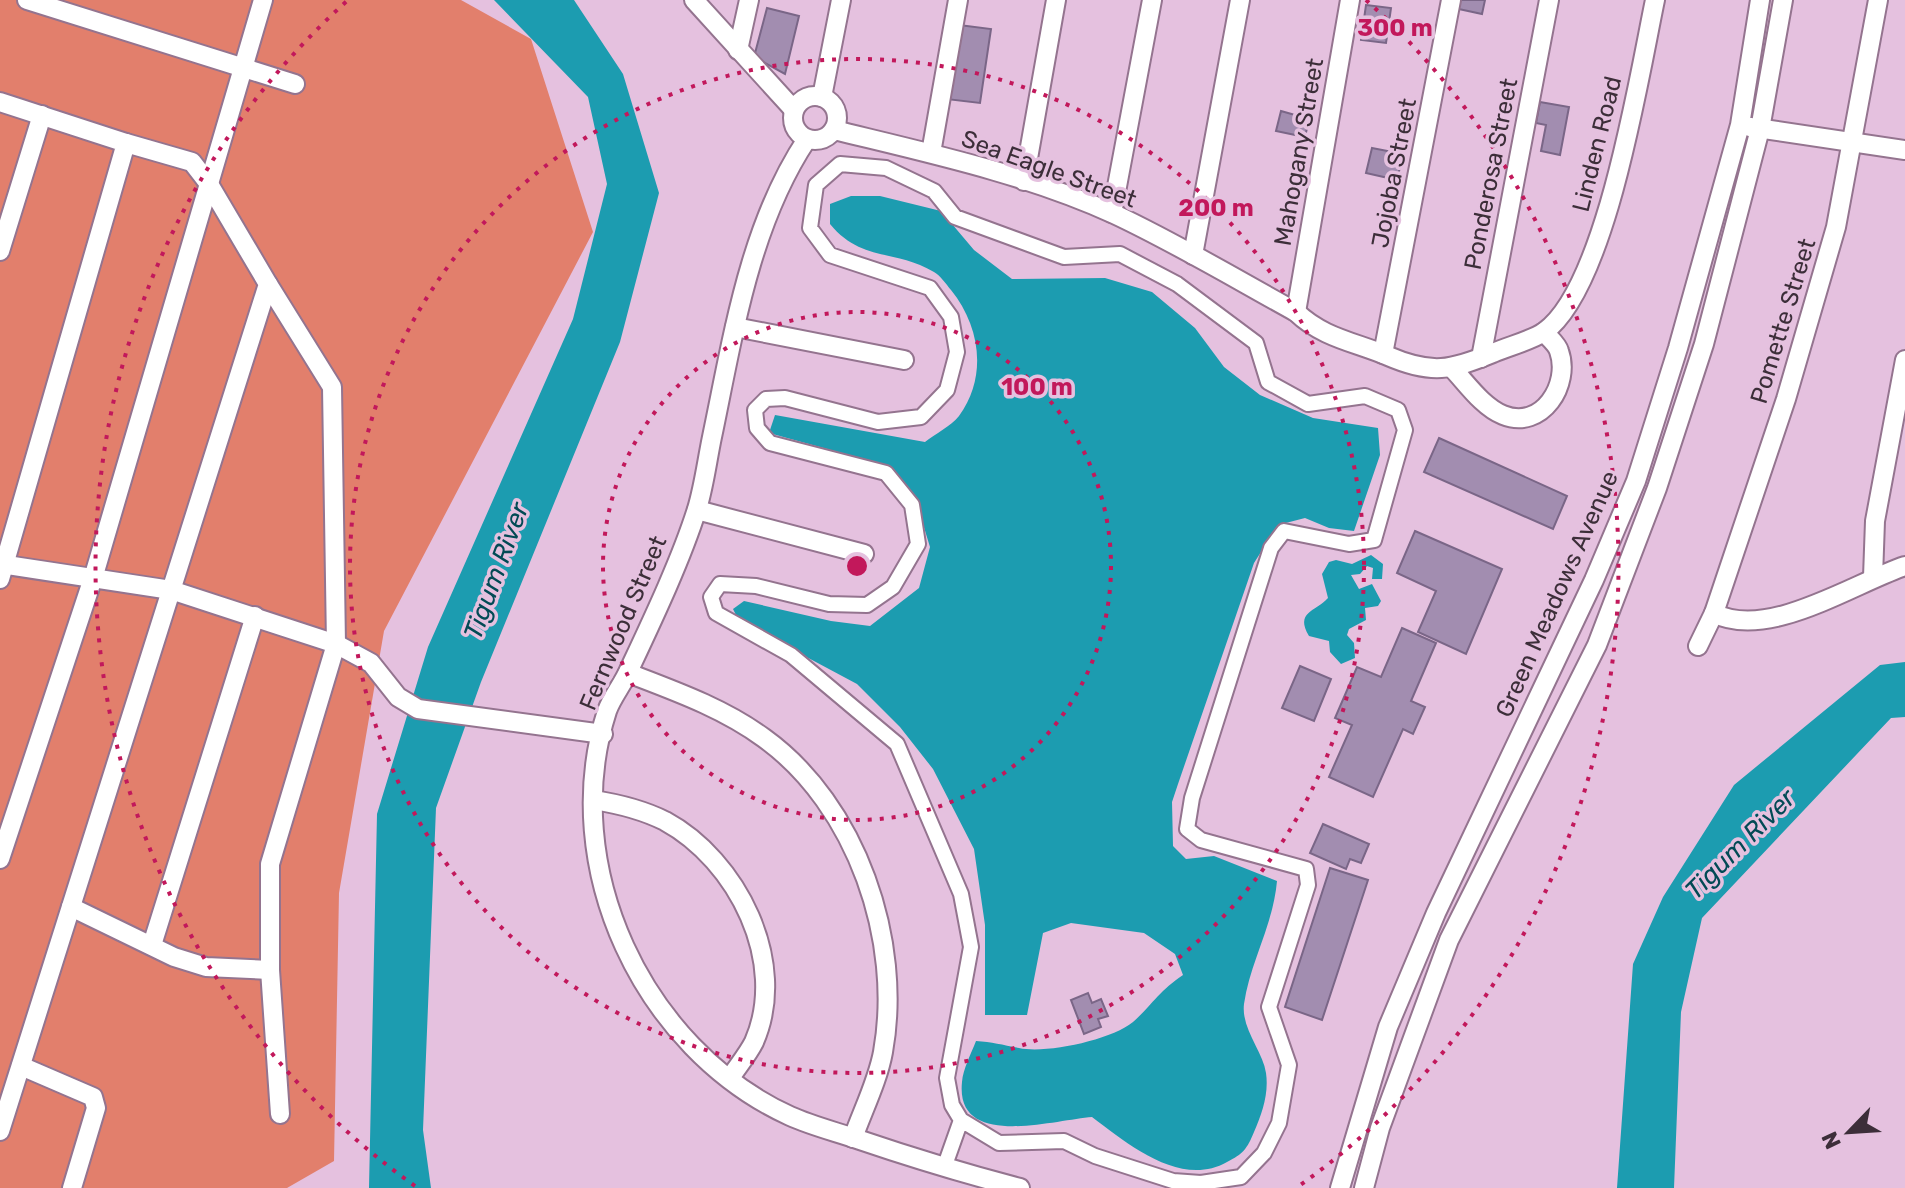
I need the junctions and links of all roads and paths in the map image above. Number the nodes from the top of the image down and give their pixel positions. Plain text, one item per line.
1 (27, 0) edge
2 (263, 0) edge
3 (694, 0) edge
4 (749, 0) edge
5 (841, 0) edge
6 (958, 0) edge
7 (1056, 0) edge
8 (1152, 0) edge
9 (1240, 0) edge
10 (1350, 0) edge
11 (1451, 0) edge
12 (1549, 0) edge
13 (1655, 0) edge
14 (1760, 0) edge
15 (1783, 0) edge
16 (1878, 0) edge
17 (738, 50) junction
18 (243, 69) junction
19 (295, 84) dead end
20 (822, 97) junction
21 (0, 102) edge
22 (794, 110) junction
23 (42, 115) junction
24 (1740, 125) junction
25 (1760, 129) junction
26 (834, 130) junction
27 (807, 139) junction
28 (1853, 141) junction
29 (126, 143) junction
30 (1905, 150) edge
31 (931, 153) junction
32 (1024, 181) junction
33 (209, 184) junction
34 (1112, 213) junction
35 (0, 251) edge
36 (1193, 255) junction
37 (268, 284) junction
38 (1296, 312) junction
39 (735, 327) junction
40 (1544, 332) junction
41 (1383, 354) junction
42 (1481, 358) junction
43 (904, 360) dead end
44 (1905, 360) edge
45 (1453, 369) junction
46 (697, 510) junction
47 (864, 554) dead end
48 (1905, 566) edge
49 (2, 569) edge
50 (94, 575) junction
51 (1873, 577) junction
52 (171, 590) junction
53 (1714, 613) junction
54 (255, 616) junction
55 (336, 644) junction
56 (1698, 646) dead end
57 (628, 673) junction
58 (603, 734) junction
59 (594, 800) junction
60 (0, 859) edge
61 (71, 907) junction
62 (152, 945) junction
63 (270, 970) junction
64 (21, 1066) junction
65 (730, 1078) junction
66 (280, 1114) dead end
67 (961, 1120) junction
68 (0, 1131) edge
69 (853, 1138) junction
70 (944, 1168) junction
71 (72, 1188) edge
72 (1020, 1188) edge
73 (1340, 1188) edge
74 (1364, 1188) edge

1 - 18 street
2 - 18 street
3 - 17 street
4 - 17 street
5 - 20 street
6 - 31 street
7 - 32 street
8 - 34 street
9 - 36 street
10 - 38 street, Mahogany Street
11 - 41 street, Jojoba Street
12 - 42 street, Ponderosa Street
13 - 40 street, Linden Road
14 - 24 street, Green Meadows Avenue
15 - 25 street, Green Meadows Avenue
16 - 28 street, Pomette Street
17 - 22 street
18 - 19 street
18 - 33 street
20 - 22 street
20 - 26 street
21 - 23 street
22 - 27 street
23 - 29 street
23 - 35 street
24 - 25 street
24 - 73 street, Green Meadows Avenue
25 - 28 street
25 - 74 street, Green Meadows Avenue
26 - 27 street
26 - 31 street, Sea Eagle Street
27 - 39 street, Fernwood Street
28 - 30 street
28 - 53 street, Pomette Street
29 - 33 street
29 - 49 street
31 - 32 street, Sea Eagle Street
32 - 34 street, Sea Eagle Street
33 - 37 street
33 - 50 street
34 - 36 street, Sea Eagle Street
36 - 38 street, Sea Eagle Street
37 - 52 street
37 - 55 street
38 - 41 street, Sea Eagle Street
39 - 43 street
39 - 46 street, Fernwood Street
40 - 42 street, Sea Eagle Street
40 - 45 street
41 - 45 street, Sea Eagle Street
42 - 45 street, Sea Eagle Street
44 - 51 street
46 - 47 street
46 - 57 street, Fernwood Street
48 - 51 street
49 - 50 street
50 - 52 street
50 - 60 street
51 - 53 street
52 - 54 street
52 - 61 street
53 - 56 street, Pomette Street
54 - 55 street
54 - 62 street
55 - 58 street
55 - 63 street
57 - 58 street, Fernwood Street
57 - 69 street
58 - 59 street, Fernwood Street
59 - 65 street, Fernwood Street
59 - 65 street
61 - 62 street
61 - 64 street
62 - 63 street
63 - 66 street
64 - 68 street
64 - 71 street
65 - 69 street, Fernwood Street
67 - 67 street
67 - 70 street
69 - 70 street, Fernwood Street
70 - 72 street, Fernwood Street

